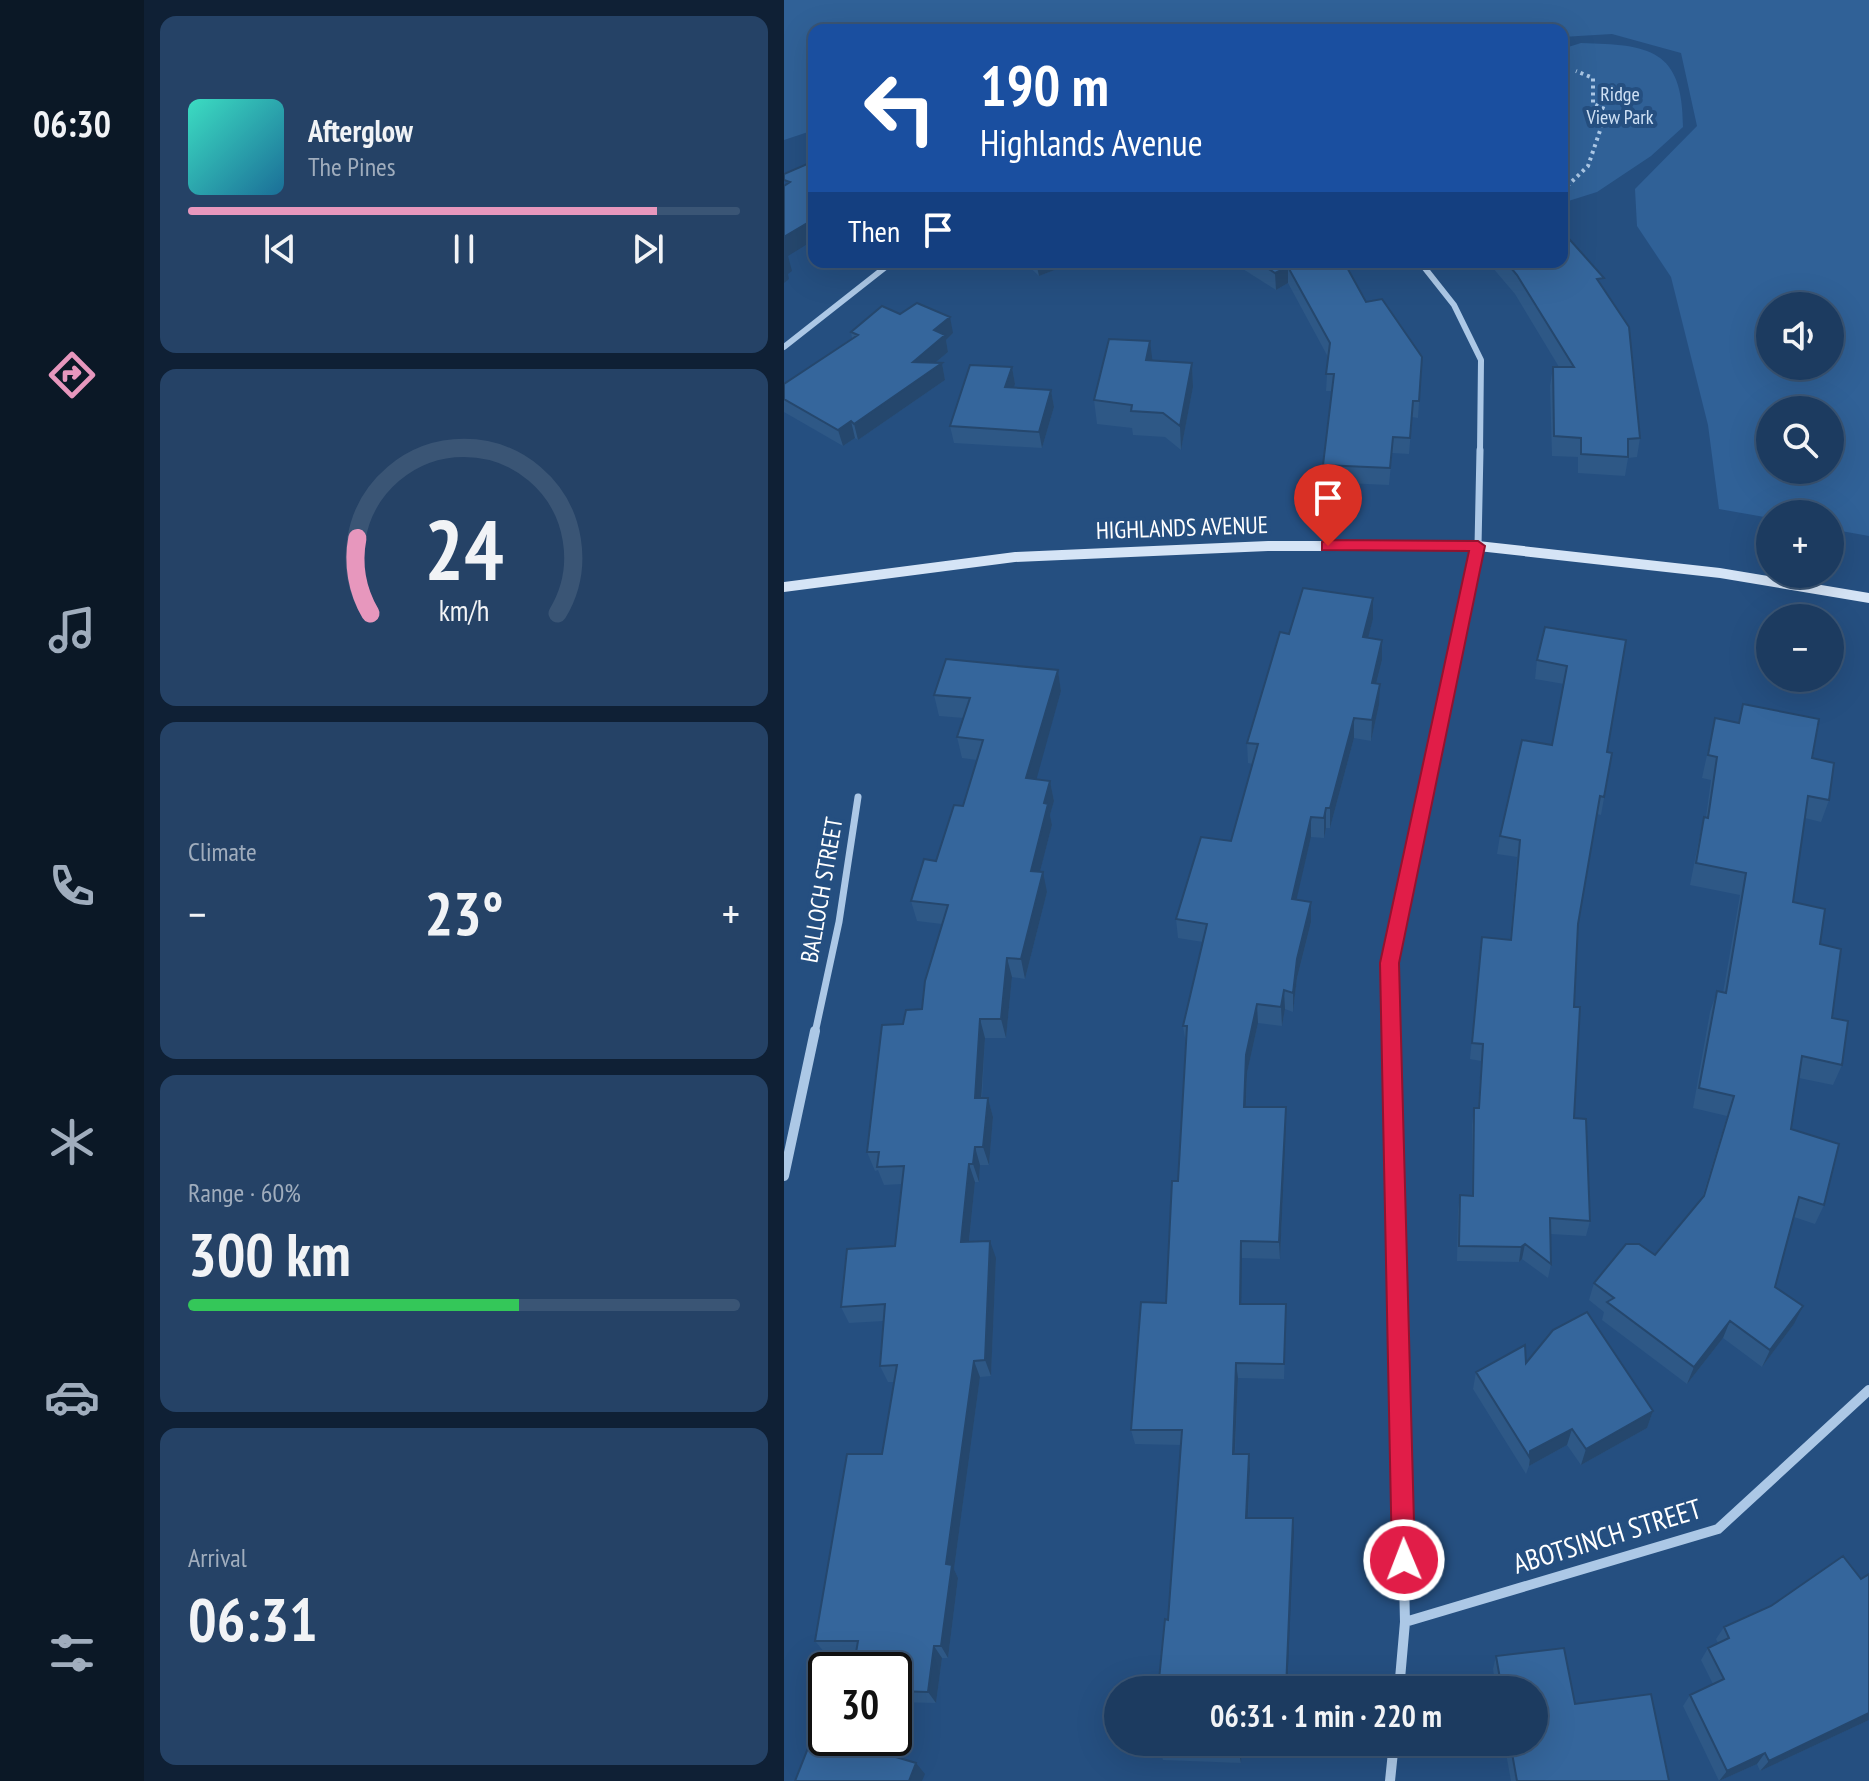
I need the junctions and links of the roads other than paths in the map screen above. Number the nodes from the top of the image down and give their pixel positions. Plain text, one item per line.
1 (884, 268) edge
2 (1425, 268) edge
3 (784, 347) edge
4 (1478, 546) junction
5 (784, 587) edge
6 (1869, 598) edge
7 (858, 797) dead end
8 (784, 1176) edge
9 (1869, 1390) edge
10 (1405, 1622) junction
11 (1400, 1676) edge
12 (1393, 1756) edge
13 (1390, 1781) edge

1 - 3 street
2 - 4 street
4 - 5 main road, HIGHLANDS AVENUE
4 - 6 main road, HIGHLANDS AVENUE
4 - 10 street
7 - 8 street, BALLOCH STREET
9 - 10 street, ABOTSINCH STREET
10 - 11 street
12 - 13 street

